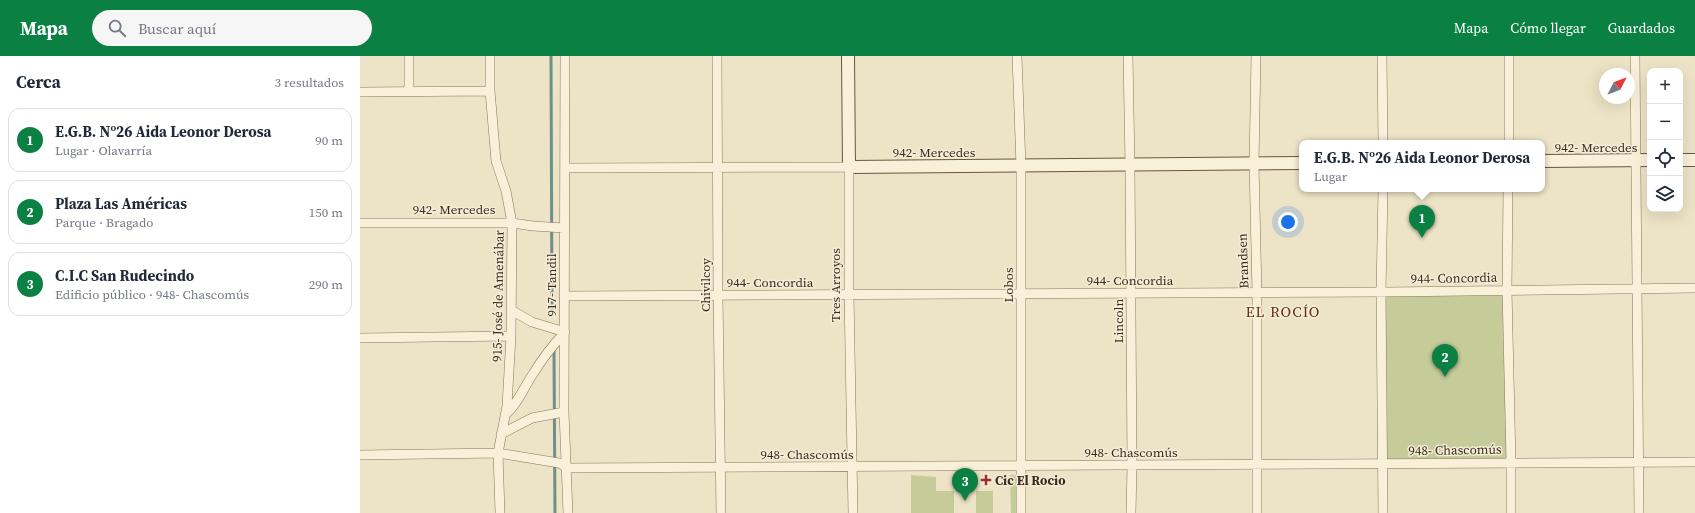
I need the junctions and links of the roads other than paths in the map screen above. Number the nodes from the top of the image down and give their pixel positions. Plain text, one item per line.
1 (408, 56) edge
2 (490, 56) edge
3 (565, 56) edge
4 (717, 56) edge
5 (848, 56) edge
6 (1017, 56) edge
7 (1128, 56) edge
8 (1256, 56) edge
9 (1382, 56) edge
10 (1509, 56) edge
11 (1635, 56) edge
12 (409, 91) junction
13 (490, 91) junction
14 (360, 92) edge
15 (1384, 140) edge
16 (1509, 140) edge
17 (1637, 160) junction
18 (1647, 160) edge
19 (1683, 160) edge
20 (1695, 160) edge
21 (1545, 161) edge
22 (1299, 163) edge
23 (1254, 164) junction
24 (1130, 165) junction
25 (1021, 166) junction
26 (849, 167) junction
27 (565, 168) junction
28 (718, 168) junction
29 (1383, 192) edge
30 (1508, 192) edge
31 (360, 223) edge
32 (512, 223) junction
33 (556, 227) junction
34 (1637, 288) junction
35 (1695, 288) edge
36 (1507, 290) junction
37 (1381, 292) junction
38 (1258, 293) junction
39 (1021, 294) junction
40 (1131, 294) junction
41 (718, 295) junction
42 (849, 295) junction
43 (565, 296) junction
44 (511, 310) junction
45 (565, 332) junction
46 (511, 336) junction
47 (360, 338) edge
48 (557, 413) junction
49 (505, 414) junction
50 (501, 434) junction
51 (498, 453) junction
52 (360, 455) edge
53 (1511, 462) junction
54 (1695, 462) edge
55 (1638, 463) junction
56 (1022, 464) junction
57 (1382, 464) junction
58 (1257, 465) junction
59 (1132, 466) junction
60 (853, 467) junction
61 (567, 468) junction
62 (721, 468) junction
63 (566, 512) edge
64 (500, 513) edge
65 (721, 513) edge
66 (853, 513) edge
67 (1022, 513) edge
68 (1131, 513) edge
69 (1257, 513) edge
70 (1383, 513) edge
71 (1511, 513) edge
72 (1638, 513) edge

1 - 12 street
2 - 13 street, 915- José de Amenábar
3 - 27 street, 917- Tandil
4 - 28 street, Chivilcoy
5 - 26 main road, Tres Arroyos
6 - 25 street, Lobos
7 - 24 street, Lincoln
8 - 23 street, Brandsen
9 - 15 street
10 - 16 street
11 - 17 street
12 - 13 street
12 - 14 street
13 - 32 street, 915- José de Amenábar
17 - 18 main road, 942- Mercedes
17 - 21 main road, 942- Mercedes
17 - 34 street
19 - 20 main road
22 - 23 main road, 942- Mercedes
23 - 24 main road, 942- Mercedes
23 - 38 street, Brandsen
24 - 25 main road, 942- Mercedes
24 - 40 street, Lincoln
25 - 26 main road, 942- Mercedes
25 - 39 street, Lobos
26 - 28 street, 942- Mercedes
26 - 42 street, Tres Arroyos
27 - 28 street, 942- Mercedes
27 - 33 street, 917- Tandil
28 - 41 street, Chivilcoy
29 - 37 street
30 - 36 street
31 - 32 street, 942- Mercedes
32 - 33 street, 942- Mercedes
32 - 44 street, 915- José de Amenábar
33 - 43 street, 917- Tandil
34 - 35 street, 944- Concordia
34 - 36 street, 944- Concordia
34 - 55 street
36 - 37 street, 944- Concordia
36 - 53 street
37 - 38 street, 944- Concordia
37 - 57 street
38 - 40 street, 944- Concordia
38 - 58 street, Brandsen
39 - 40 street, 944- Concordia
39 - 42 street, 944- Concordia
39 - 56 street, Lobos
40 - 59 street, Lincoln
41 - 42 street, 944- Concordia
41 - 43 street, 944- Concordia
41 - 62 street, Chivilcoy
42 - 60 street, Tres Arroyos
43 - 45 street, 917- Tandil
44 - 45 street
44 - 46 street, 915- José de Amenábar
45 - 48 street, 917- Tandil
45 - 49 street
46 - 47 street
46 - 49 street, 915- José de Amenábar
48 - 50 street
48 - 61 street, 917- Tandil
49 - 50 street, 915- José de Amenábar
50 - 51 street, 915- José de Amenábar
51 - 52 street
51 - 61 street
51 - 64 street, 915- José de Amenábar
53 - 55 street, 948- Chascomús
53 - 57 street, 948- Chascomús
53 - 71 street
54 - 55 street, 948- Chascomús
55 - 72 street
56 - 59 street, 948- Chascomús
56 - 60 street, 948- Chascomús
56 - 67 street, Lobos
57 - 58 street, 948- Chascomús
57 - 70 street
58 - 59 street, 948- Chascomús
58 - 69 street, Brandsen
59 - 68 street, Lincoln
60 - 62 street, 948- Chascomús
60 - 66 street, Tres Arroyos
61 - 62 street, 948- Chascomús
61 - 63 street, 917- Tandil
62 - 65 street, Chivilcoy

